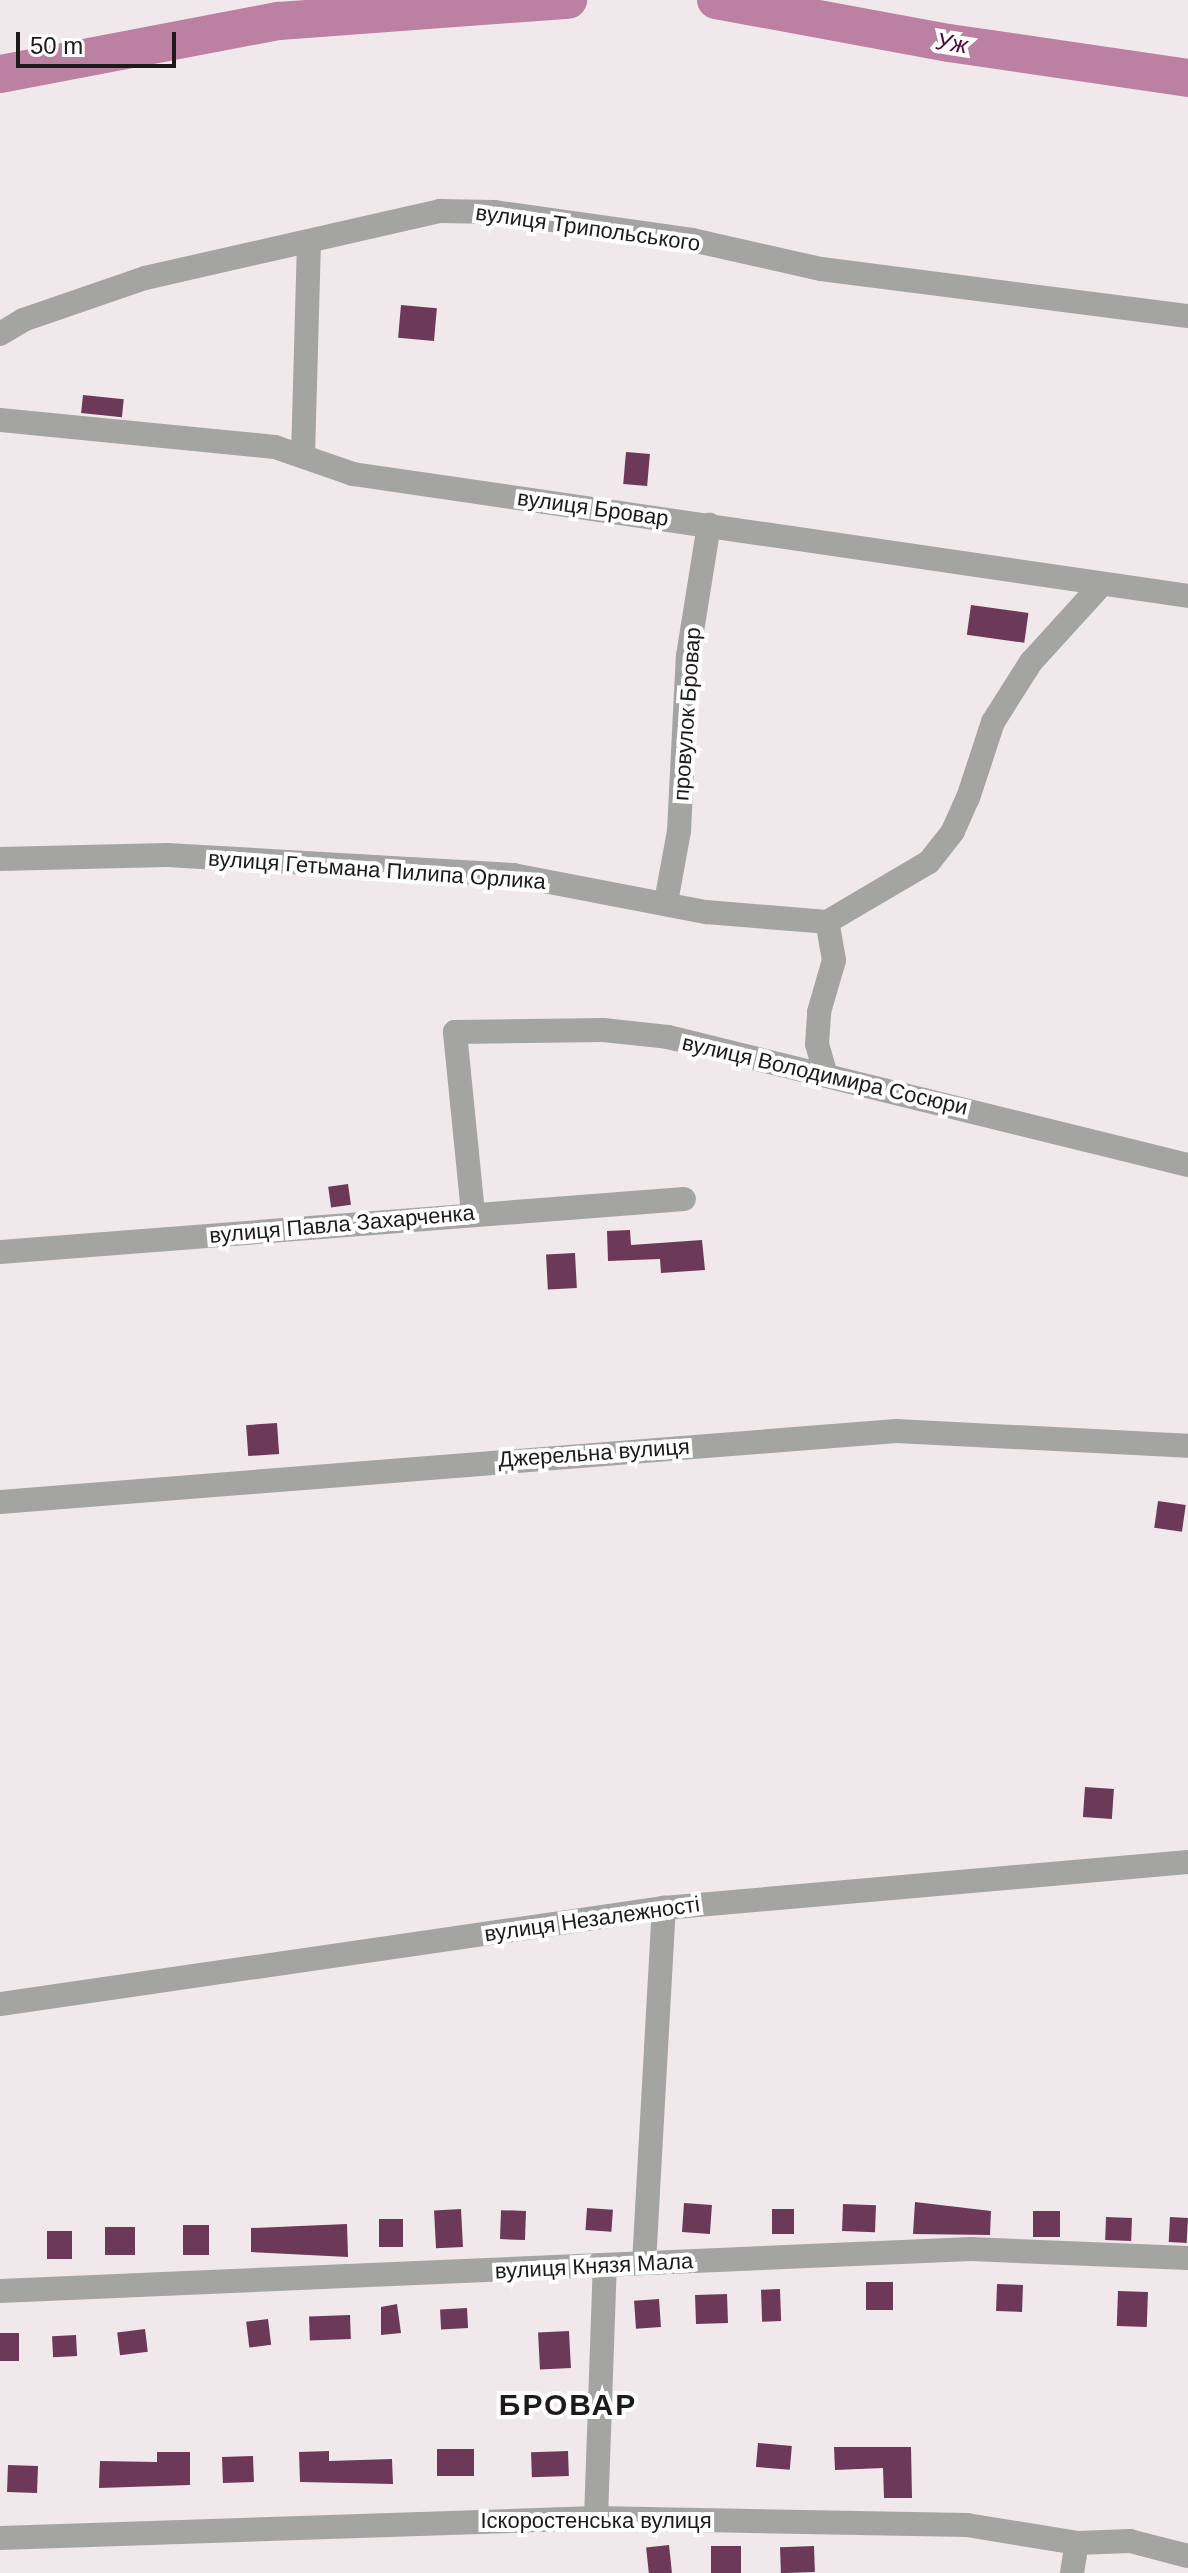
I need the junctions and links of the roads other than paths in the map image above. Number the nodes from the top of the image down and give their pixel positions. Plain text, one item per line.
1 (309, 242) junction
2 (1188, 316) edge
3 (0, 334) edge
4 (0, 420) edge
5 (303, 456) junction
6 (709, 525) junction
7 (1102, 584) junction
8 (1188, 596) edge
9 (0, 859) edge
10 (666, 902) junction
11 (827, 922) junction
12 (825, 1072) junction
13 (1188, 1165) edge
14 (684, 1199) dead end
15 (473, 1213) junction
16 (0, 1252) edge
17 (1188, 1446) edge
18 (0, 1502) edge
19 (1188, 1862) edge
20 (664, 1908) junction
21 (0, 2004) edge
22 (1188, 2258) edge
23 (644, 2263) junction
24 (605, 2266) junction
25 (0, 2291) edge
26 (596, 2518) junction
27 (0, 2538) edge
28 (1077, 2543) junction
29 (1188, 2556) edge
30 (1072, 2573) edge

1 - 2 street, вулиця Трипольського
1 - 3 street, вулиця Трипольського
1 - 5 street
4 - 5 street, вулиця Бровар
5 - 6 street, вулиця Бровар
6 - 7 street, вулиця Бровар
6 - 10 street, провулок Бровар
7 - 8 street, вулиця Бровар
7 - 11 street
9 - 10 street, вулиця Гетьмана Пилипа Орлика
10 - 11 street, вулиця Гетьмана Пилипа Орлика
11 - 12 street
12 - 13 street, вулиця Володимира Сосюри
12 - 15 street, вулиця Володимира Сосюри
14 - 15 street, вулиця Павла Захарченка
15 - 16 street, вулиця Павла Захарченка
17 - 18 street, Джерельна вулиця
19 - 20 street, вулиця Незалежності
20 - 21 street, вулиця Незалежності
20 - 23 street
22 - 23 street, вулиця Князя Мала
23 - 24 street, вулиця Князя Мала
24 - 25 street, вулиця Князя Мала
24 - 26 street
26 - 27 street, Іскоростенська вулиця
26 - 28 street, Іскоростенська вулиця
28 - 29 street, Іскоростенська вулиця
28 - 30 street

